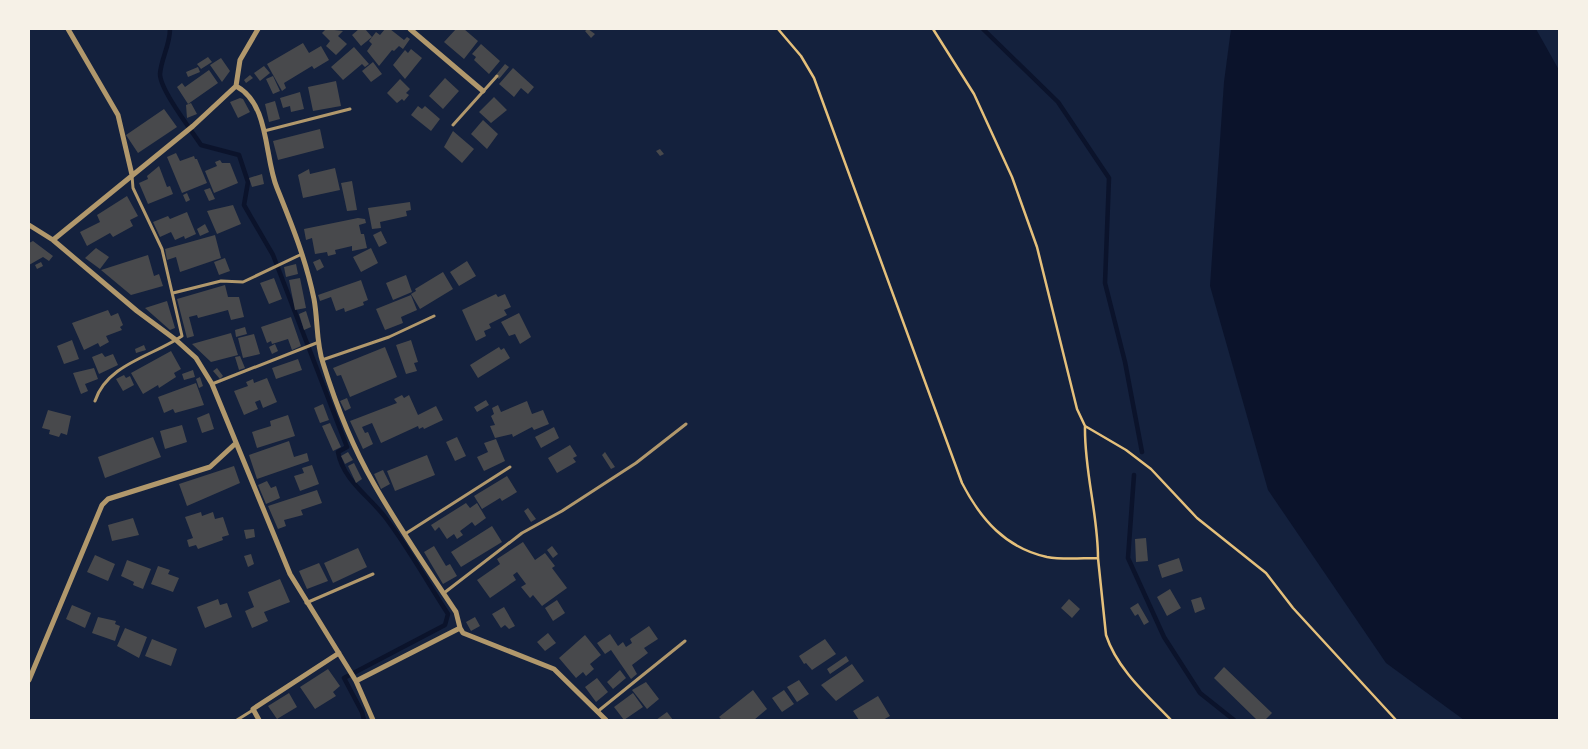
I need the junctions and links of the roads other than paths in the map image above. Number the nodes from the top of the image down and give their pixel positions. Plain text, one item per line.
1 (68, 29) edge
2 (258, 29) edge
3 (410, 29) edge
4 (497, 76) dead end
5 (236, 86) junction
6 (483, 91) junction
7 (350, 108) dead end
8 (453, 125) dead end
9 (264, 131) junction
10 (132, 175) junction
11 (29, 225) edge
12 (53, 240) junction
13 (302, 254) junction
14 (173, 293) junction
15 (434, 316) dead end
16 (176, 340) junction
17 (319, 342) junction
18 (322, 360) junction
19 (212, 384) junction
20 (95, 400) dead end
21 (686, 424) dead end
22 (236, 443) junction
23 (510, 467) dead end
24 (405, 534) junction
25 (373, 574) dead end
26 (444, 593) junction
27 (306, 603) junction
28 (460, 628) junction
29 (685, 641) dead end
30 (339, 654) junction
31 (354, 679) junction
32 (29, 680) edge
33 (253, 709) junction
34 (597, 712) junction
35 (237, 720) edge
36 (259, 720) edge
37 (372, 720) edge
38 (606, 720) edge

1 - 10 street
2 - 5 street
3 - 6 street
4 - 6 lane
5 - 9 street
5 - 10 street
6 - 8 lane
7 - 9 lane
9 - 13 street
10 - 12 street
10 - 14 lane
11 - 12 street
12 - 16 street
13 - 14 lane
13 - 17 street
14 - 16 lane
15 - 18 lane
16 - 19 street
16 - 20 lane
17 - 18 street
17 - 19 lane
18 - 24 street
19 - 22 street
21 - 26 lane
22 - 27 street
22 - 32 street
23 - 24 lane
24 - 26 street
25 - 27 lane
26 - 28 street
27 - 30 street
28 - 31 street
28 - 34 street
29 - 34 lane
30 - 31 street
30 - 33 street
31 - 37 street
33 - 35 lane
33 - 36 street
34 - 38 street

